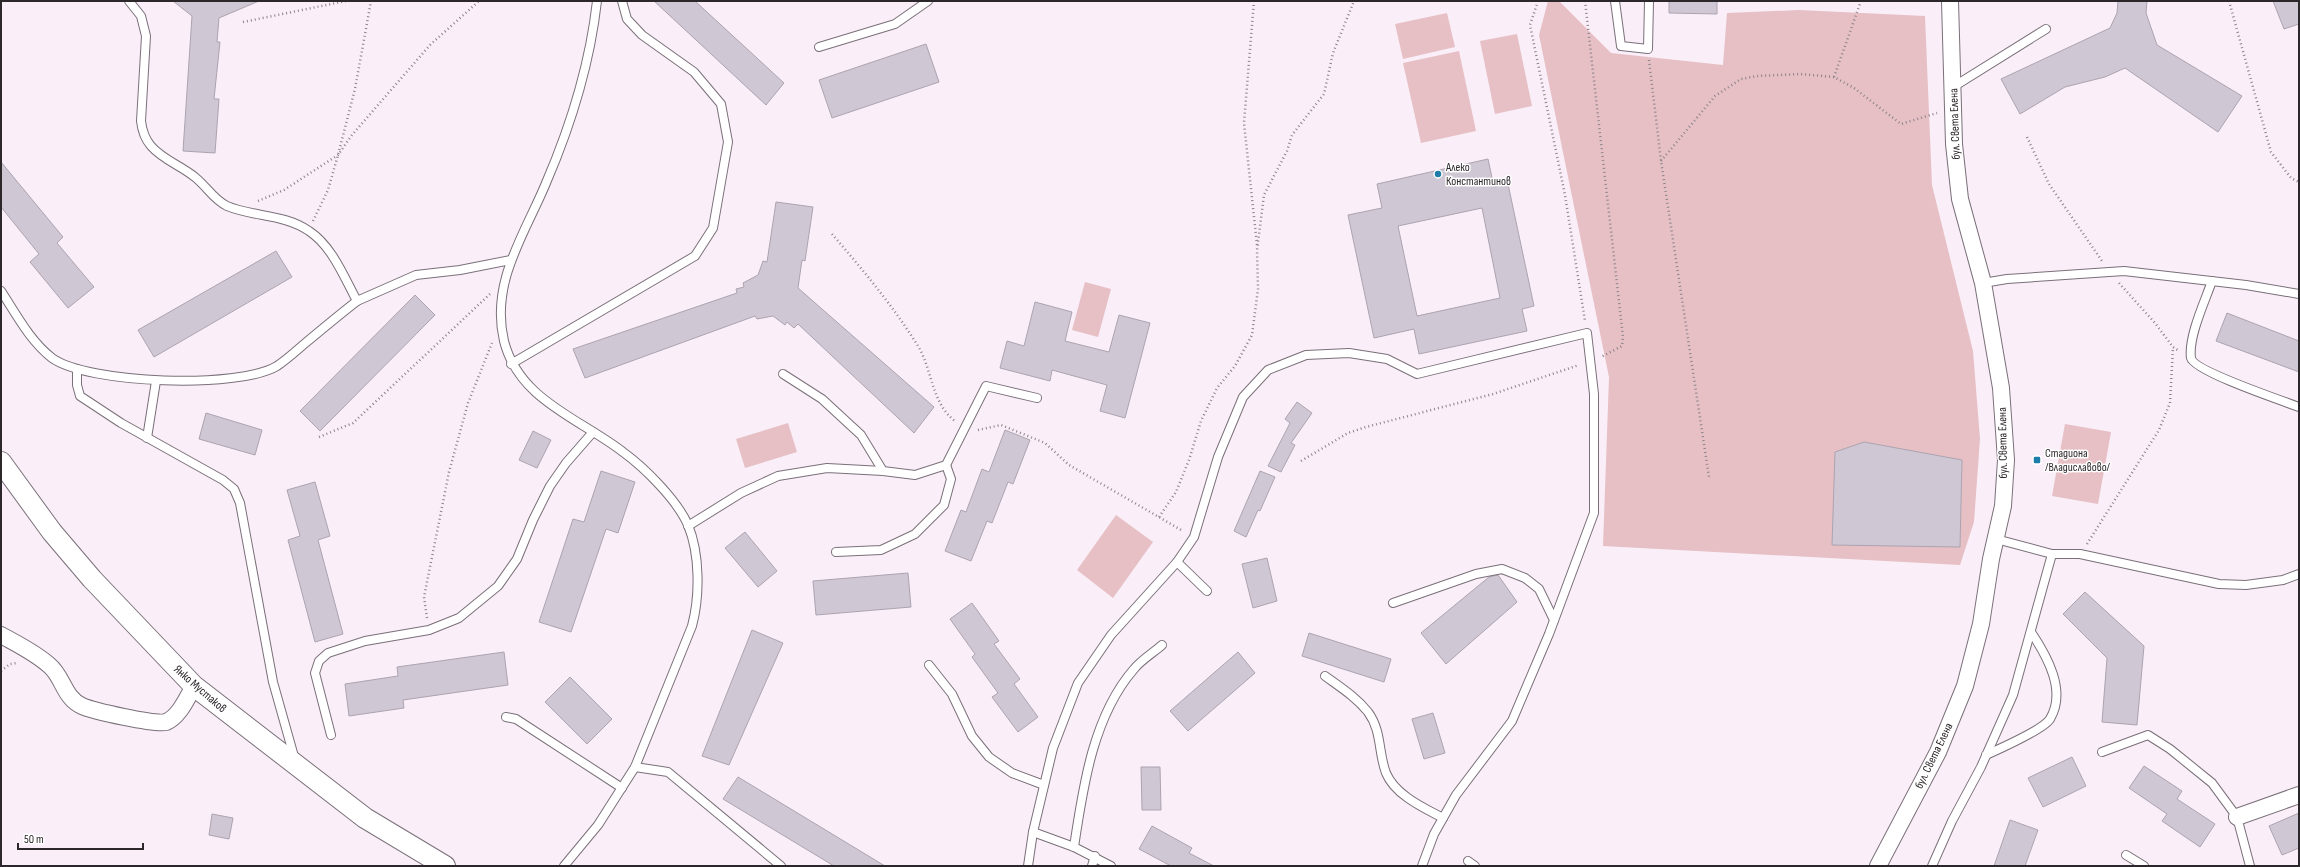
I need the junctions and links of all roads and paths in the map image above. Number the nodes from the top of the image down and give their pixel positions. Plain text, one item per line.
1 (129, 1) edge
2 (346, 1) edge
3 (371, 1) edge
4 (479, 1) edge
5 (597, 1) edge
6 (622, 1) edge
7 (928, 1) edge
8 (1254, 1) edge
9 (1354, 1) edge
10 (1538, 1) edge
11 (1585, 1) edge
12 (1615, 1) edge
13 (1649, 1) edge
14 (1861, 1) edge
15 (1950, 1) edge
16 (2229, 1) edge
17 (243, 22) dead end
18 (2046, 29) dead end
19 (819, 47) dead end
20 (1648, 49) junction
21 (1834, 77) junction
22 (1954, 87) junction
23 (1955, 107) junction
24 (2027, 137) dead end
25 (338, 155) junction
26 (1661, 161) junction
27 (2299, 182) edge
28 (239, 210) junction
29 (308, 230) junction
30 (832, 234) dead end
31 (1257, 250) junction
32 (511, 260) junction
33 (2109, 272) junction
34 (504, 280) junction
35 (2212, 281) junction
36 (1983, 283) junction
37 (1, 291) edge
38 (2299, 294) edge
39 (357, 301) junction
40 (501, 319) junction
41 (1587, 333) junction
42 (2172, 348) junction
43 (2192, 359) junction
44 (1590, 361) junction
45 (511, 364) junction
46 (77, 369) junction
47 (783, 374) dead end
48 (156, 381) junction
49 (1037, 398) dead end
50 (2299, 407) edge
51 (965, 430) junction
52 (593, 432) junction
53 (319, 437) dead end
54 (147, 438) junction
55 (1301, 460) dead end
56 (1, 462) edge
57 (946, 465) junction
58 (883, 471) junction
59 (1709, 477) dead end
60 (1159, 516) junction
61 (688, 526) junction
62 (1194, 537) junction
63 (1996, 539) junction
64 (836, 552) dead end
65 (2052, 554) junction
66 (2080, 554) junction
67 (1177, 562) junction
68 (2299, 574) edge
69 (1207, 592) dead end
70 (1393, 603) dead end
71 (1554, 620) junction
72 (429, 630) junction
73 (2031, 632) junction
74 (1, 634) edge
75 (1162, 646) dead end
76 (929, 665) dead end
77 (1325, 676) dead end
78 (194, 686) junction
79 (506, 717) dead end
80 (331, 735) dead end
81 (2102, 752) dead end
82 (1986, 755) junction
83 (635, 767) junction
84 (298, 769) junction
85 (1044, 785) junction
86 (622, 788) junction
87 (2299, 795) edge
88 (2237, 817) junction
89 (1443, 818) junction
90 (1033, 832) junction
91 (1074, 847) junction
92 (2126, 855) dead end
93 (1095, 856) junction
94 (1468, 861) dead end
95 (445, 866) edge
96 (564, 866) edge
97 (781, 866) edge
98 (1028, 866) edge
99 (1092, 866) edge
100 (1111, 866) edge
101 (1422, 866) edge
102 (1475, 866) edge
103 (1878, 866) edge
104 (1932, 866) edge
105 (2144, 866) edge
106 (2250, 866) edge

1 - 28 lane
2 - 17 path
3 - 25 path
4 - 25 path
5 - 32 lane
6 - 45 lane
7 - 19 lane
8 - 31 path
9 - 31 path
10 - 41 path
11 - 44 path
12 - 20 lane
13 - 20 lane
14 - 21 path
15 - 22 street, бул. Света Елена
16 - 27 path
18 - 22 lane
20 - 26 path
21 - 23 path
21 - 26 path
22 - 23 street, бул. Света Елена
23 - 36 street, бул. Света Елена
24 - 33 path
25 - 28 path
25 - 29 path
26 - 59 path
28 - 29 lane
29 - 39 lane
30 - 51 path
31 - 60 path
32 - 34 lane
32 - 39 lane
33 - 35 lane
33 - 36 lane
33 - 42 path
34 - 40 lane
34 - 53 path
35 - 38 lane
35 - 43 lane
36 - 63 street, бул. Света Елена
37 - 46 lane
39 - 48 lane
40 - 45 lane
40 - 72 path
41 - 44 lane
41 - 62 lane
42 - 43 path
42 - 66 path
43 - 50 lane
44 - 55 path
44 - 71 lane
45 - 52 lane
46 - 48 lane
46 - 54 lane
47 - 58 lane
48 - 54 lane
49 - 51 lane
51 - 57 lane
51 - 60 path
52 - 61 lane
52 - 72 lane
54 - 84 lane
56 - 78 street, Янко Мустаков
57 - 58 lane
57 - 64 lane
58 - 61 lane
60 - 62 path
61 - 83 lane
62 - 67 lane
63 - 65 lane
63 - 103 street, бул. Света Елена
65 - 66 lane
65 - 73 lane
66 - 68 lane
67 - 69 lane
67 - 85 lane
70 - 71 lane
71 - 89 lane
72 - 80 lane
73 - 82 lane
73 - 82 lane
74 - 78 street
75 - 91 lane
76 - 85 lane
77 - 89 lane
78 - 84 street, Янко Мустаков
79 - 86 lane
81 - 88 lane
82 - 104 lane
83 - 86 lane
83 - 97 lane
84 - 95 street, Янко Мустаков
85 - 90 lane
86 - 96 lane
87 - 88 street
88 - 106 lane
89 - 101 lane
90 - 91 lane
90 - 98 lane
91 - 93 lane
92 - 105 lane
93 - 99 lane
93 - 100 lane
94 - 102 lane

